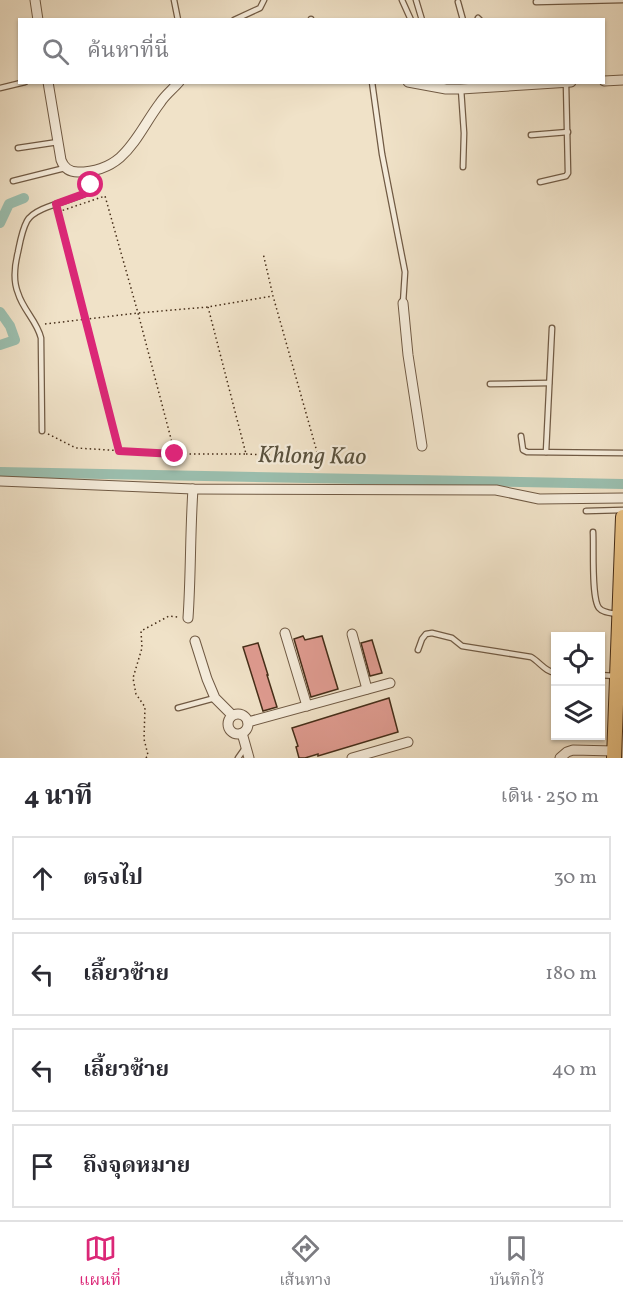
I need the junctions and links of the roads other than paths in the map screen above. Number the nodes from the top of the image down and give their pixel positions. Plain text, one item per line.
1 (35, 0) edge
2 (174, 0) edge
3 (264, 0) edge
4 (402, 0) edge
5 (416, 0) edge
6 (623, 0) edge
7 (459, 2) dead end
8 (536, 2) dead end
9 (38, 18) edge
10 (178, 18) edge
11 (238, 18) edge
12 (410, 18) edge
13 (421, 18) edge
14 (463, 18) edge
15 (623, 80) edge
16 (605, 81) edge
17 (18, 84) edge
18 (48, 84) edge
19 (177, 84) edge
20 (372, 84) edge
21 (509, 84) edge
22 (566, 84) edge
23 (433, 85) edge
24 (478, 85) edge
25 (445, 86) edge
26 (0, 88) edge
27 (461, 89) junction
28 (568, 132) junction
29 (531, 135) dead end
30 (58, 142) junction
31 (18, 148) dead end
32 (463, 167) dead end
33 (65, 168) junction
34 (89, 172) junction
35 (13, 181) dead end
36 (540, 182) dead end
37 (403, 303) joint
38 (552, 328) dead end
39 (549, 383) junction
40 (490, 384) dead end
41 (42, 431) road end
42 (521, 436) dead end
43 (422, 446) dead end
44 (546, 452) junction
45 (623, 453) edge
46 (0, 482) edge
47 (193, 489) junction
48 (623, 498) edge
49 (623, 510) edge
50 (586, 512) dead end
51 (623, 517) edge
52 (593, 532) dead end
53 (622, 544) edge
54 (620, 614) junction
55 (188, 618) road end
56 (285, 633) dead end
57 (352, 634) dead end
58 (195, 641) dead end
59 (418, 650) dead end
60 (551, 672) edge
61 (605, 675) edge
62 (617, 676) junction
63 (390, 682) dead end
64 (367, 689) junction
65 (215, 698) junction
66 (307, 706) junction
67 (178, 708) dead end
68 (232, 716) junction
69 (248, 722) junction
70 (242, 733) junction
71 (408, 742) dead end
72 (245, 747) junction
73 (614, 755) edge
74 (238, 758) edge
75 (249, 758) edge
76 (352, 758) edge
77 (560, 758) edge

1 - 9 street
2 - 10 lane
3 - 11 lane
4 - 12 lane
5 - 13 lane
6 - 8 lane
7 - 14 lane
15 - 16 street
17 - 26 lane
18 - 30 street
19 - 34 street
20 - 37 lane
21 - 24 street
22 - 28 lane
23 - 25 street
24 - 27 street
25 - 27 street
27 - 32 lane
28 - 29 lane
28 - 36 lane
30 - 31 lane
30 - 33 street
33 - 34 street
33 - 35 lane
34 - 41 lane
37 - 43 street
38 - 39 lane
39 - 40 lane
39 - 44 lane
42 - 44 lane
44 - 45 lane
46 - 47 street
47 - 48 street
47 - 55 street
49 - 50 lane
51 - 53 main road
52 - 54 lane
53 - 54 main road
54 - 62 main road
56 - 66 street
57 - 64 street
58 - 65 street
59 - 60 lane
61 - 62 lane
62 - 73 main road
63 - 64 street
64 - 66 street
65 - 67 lane
65 - 68 street
66 - 69 street
68 - 69 street
68 - 70 street
69 - 70 street
70 - 72 street
71 - 76 street
72 - 74 lane
72 - 75 street
73 - 77 street

